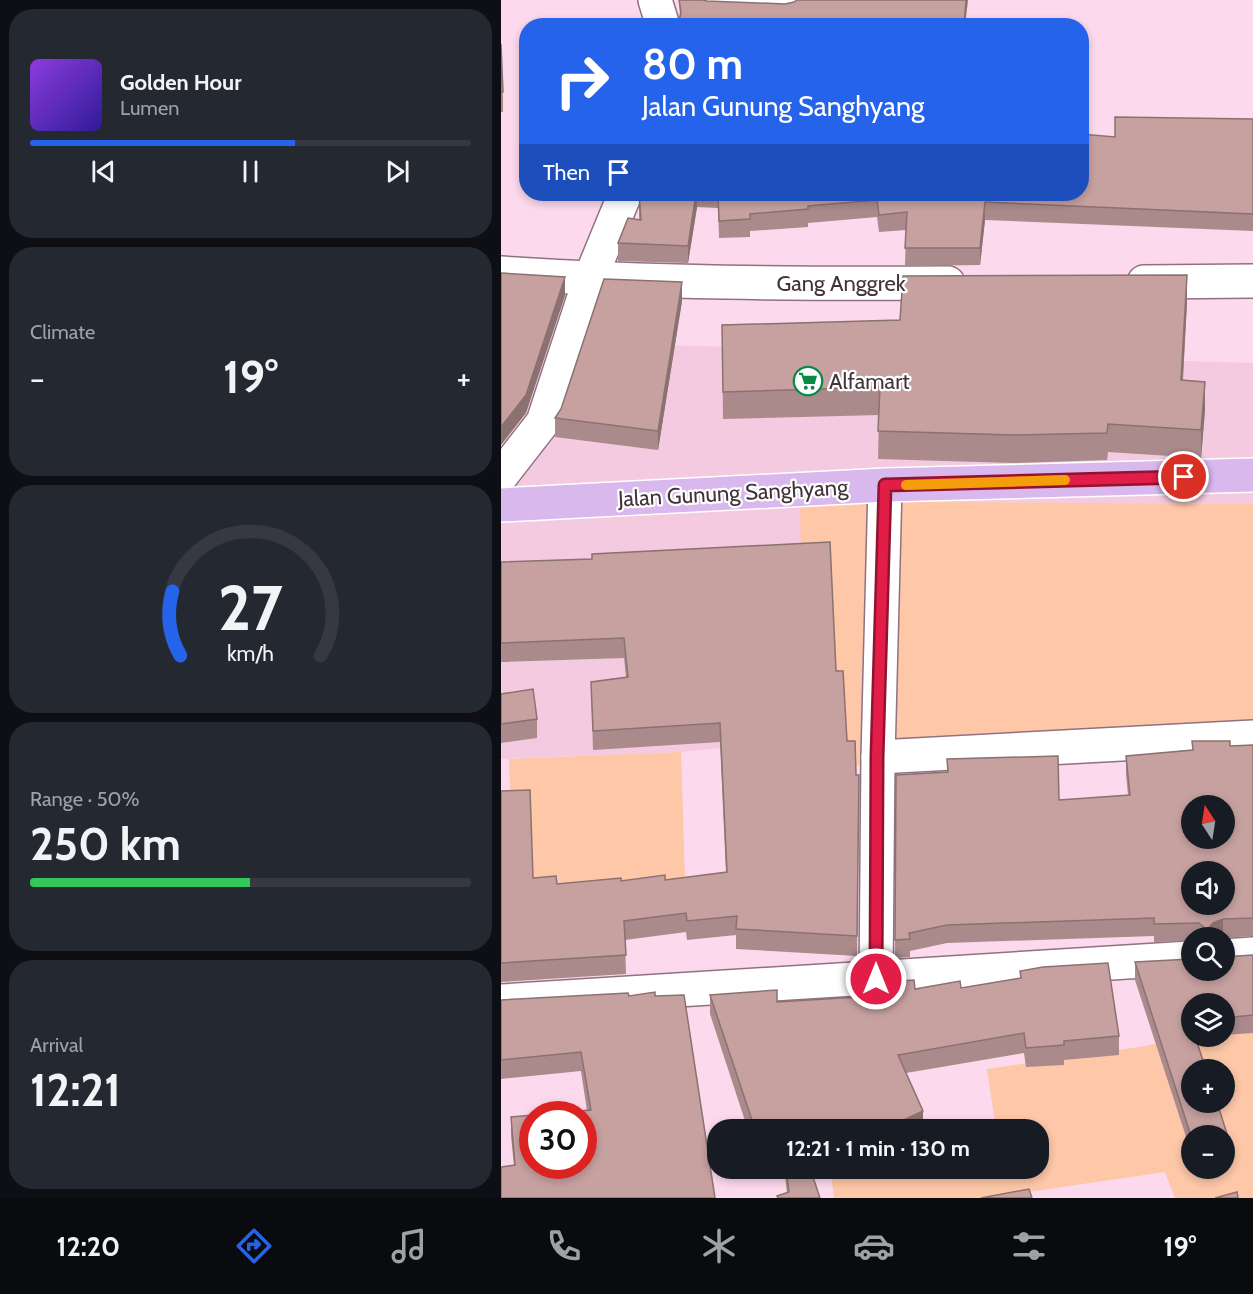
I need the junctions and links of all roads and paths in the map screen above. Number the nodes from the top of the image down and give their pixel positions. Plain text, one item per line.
1 (655, 0) edge
2 (708, 0) edge
3 (786, 3) edge
4 (661, 18) edge
5 (622, 201) edge
6 (501, 273) edge
7 (590, 279) junction
8 (1253, 281) edge
9 (1109, 282) edge
10 (977, 283) edge
11 (1253, 475) edge
12 (501, 476) edge
13 (885, 485) junction
14 (501, 505) edge
15 (1253, 737) edge
16 (877, 757) junction
17 (1253, 954) edge
18 (1235, 955) edge
19 (1181, 959) edge
20 (876, 979) junction
21 (501, 1001) edge

1 - 4 street
2 - 3 street
5 - 7 street
6 - 7 street, Gang Anggrek
7 - 10 street, Gang Anggrek
7 - 12 street
8 - 9 street
11 - 13 main road, Jalan Gunung Sanghyang
13 - 14 main road, Jalan Gunung Sanghyang
13 - 16 street
15 - 16 street
16 - 20 street
17 - 18 street
19 - 20 street
20 - 21 street

